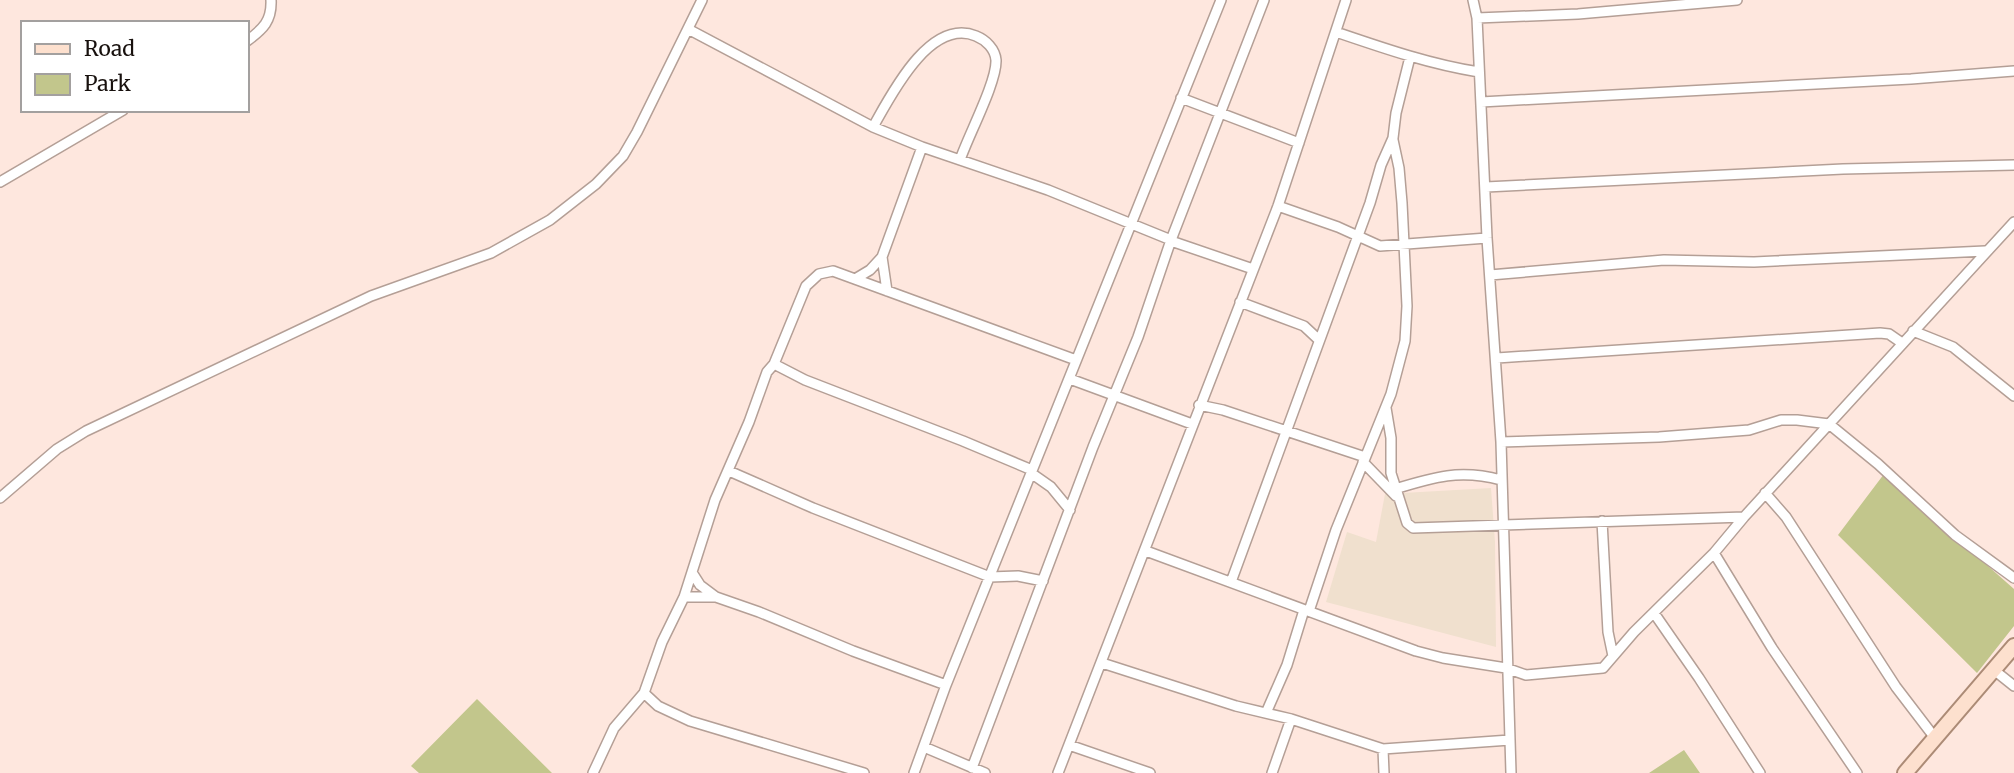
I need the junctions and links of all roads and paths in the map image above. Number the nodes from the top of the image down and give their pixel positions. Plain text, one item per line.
1 (271, 0) edge
2 (702, 0) edge
3 (1221, 0) edge
4 (1264, 0) edge
5 (1346, 0) edge
6 (1473, 0) edge
7 (1737, 0) edge
8 (1477, 18) junction
9 (688, 29) junction
10 (1336, 32) junction
11 (248, 40) edge
12 (1410, 57) junction
13 (2014, 71) edge
14 (1479, 72) junction
15 (1181, 98) junction
16 (1481, 102) junction
17 (120, 112) edge
18 (1219, 114) junction
19 (873, 127) junction
20 (1393, 138) junction
21 (1300, 143) junction
22 (922, 147) junction
23 (960, 160) junction
24 (2014, 166) edge
25 (0, 182) edge
26 (1486, 187) junction
27 (1278, 206) junction
28 (2014, 222) edge
29 (1130, 223) junction
30 (1357, 235) junction
31 (1487, 238) junction
32 (1171, 240) junction
33 (1403, 245) junction
34 (1985, 251) junction
35 (882, 257) junction
36 (1254, 269) junction
37 (1490, 275) junction
38 (855, 279) junction
39 (887, 291) junction
40 (1240, 302) junction
41 (1913, 331) junction
42 (1319, 340) junction
43 (1902, 343) junction
44 (1497, 358) junction
45 (1076, 360) junction
46 (774, 364) junction
47 (1070, 379) junction
48 (1115, 393) junction
49 (2014, 396) edge
50 (1199, 405) junction
51 (1386, 408) junction
52 (1192, 424) junction
53 (1829, 424) junction
54 (1287, 431) junction
55 (1501, 442) junction
56 (1364, 460) junction
57 (729, 471) junction
58 (1032, 472) junction
59 (1501, 480) junction
60 (1765, 493) junction
61 (1397, 494) junction
62 (0, 498) edge
63 (1070, 510) junction
64 (1744, 517) junction
65 (1602, 521) junction
66 (1503, 526) junction
67 (1146, 551) junction
68 (1714, 553) junction
69 (693, 574) junction
70 (990, 577) junction
71 (2014, 578) edge
72 (1043, 581) junction
73 (1231, 582) junction
74 (684, 597) junction
75 (716, 597) junction
76 (1307, 610) junction
77 (1654, 613) junction
78 (2014, 646) edge
79 (1613, 656) junction
80 (1102, 663) junction
81 (1506, 668) junction
82 (1993, 670) junction
83 (946, 685) junction
84 (2014, 685) edge
85 (644, 694) junction
86 (658, 706) junction
87 (634, 707) junction
88 (1266, 713) junction
89 (1291, 719) junction
90 (1935, 738) junction
91 (1510, 740) junction
92 (1069, 745) junction
93 (923, 747) junction
94 (1383, 749) junction
95 (972, 768) junction
96 (593, 773) edge
97 (864, 773) edge
98 (914, 773) edge
99 (985, 773) edge
100 (1058, 773) edge
101 (1150, 773) edge
102 (1272, 773) edge
103 (1384, 773) edge
104 (1511, 773) edge
105 (1760, 773) edge
106 (1857, 773) edge
107 (1905, 773) edge

1 - 11 street
2 - 9 street
3 - 15 street
4 - 18 street
5 - 10 street
6 - 8 street
7 - 8 street
8 - 14 street
9 - 19 street
9 - 62 street
10 - 12 street
10 - 21 street
12 - 14 street
12 - 20 street
13 - 16 street
14 - 16 street
15 - 18 street
15 - 29 street
16 - 26 street
17 - 25 street
18 - 21 street
18 - 32 street
19 - 22 street
19 - 23 street
20 - 30 street
20 - 33 street
21 - 27 street
22 - 23 street
22 - 35 street
23 - 29 street
24 - 26 street
26 - 31 street
27 - 30 street
27 - 36 street
28 - 34 street
29 - 32 street
29 - 45 street
30 - 33 street
30 - 42 street
31 - 33 street
31 - 37 street
32 - 36 street
32 - 48 street
33 - 51 street
34 - 37 street
34 - 41 street
35 - 38 street
35 - 39 street
36 - 40 street
37 - 44 street
38 - 39 street
38 - 46 street
39 - 45 street
40 - 42 street
40 - 50 street
41 - 43 street
41 - 49 street
42 - 54 street
43 - 44 street
43 - 53 street
44 - 55 street
45 - 47 street
46 - 57 street
46 - 58 street
47 - 48 street
47 - 58 street
48 - 52 street
48 - 63 street
50 - 52 street
50 - 54 street
51 - 56 street
51 - 61 street
52 - 67 street
53 - 55 street
53 - 60 street
53 - 71 street
54 - 56 street
54 - 73 street
55 - 59 street
56 - 61 street
56 - 76 street
57 - 69 street
57 - 70 street
58 - 63 street
58 - 70 street
59 - 61 street
59 - 66 street
60 - 64 street
60 - 90 street
61 - 66 street
63 - 72 street
64 - 65 street
64 - 68 street
65 - 66 street
65 - 79 street
66 - 81 street
67 - 73 street
67 - 80 street
68 - 77 street
68 - 106 street
69 - 74 street
69 - 75 street
70 - 72 street
70 - 83 street
72 - 95 street
73 - 76 street
74 - 75 street
74 - 85 street
75 - 83 street
76 - 81 street
76 - 88 street
77 - 79 street
77 - 105 street
78 - 82 main road
79 - 81 street
80 - 88 street
80 - 92 street
81 - 91 street
82 - 84 street
82 - 90 main road
83 - 93 street
85 - 86 street
85 - 87 street
86 - 87 street
86 - 97 street
87 - 96 street
88 - 89 street
89 - 94 street
89 - 102 street
90 - 107 main road
91 - 94 street
91 - 104 street
92 - 100 street
92 - 101 street
93 - 95 street
93 - 98 street
94 - 103 street
95 - 99 street

